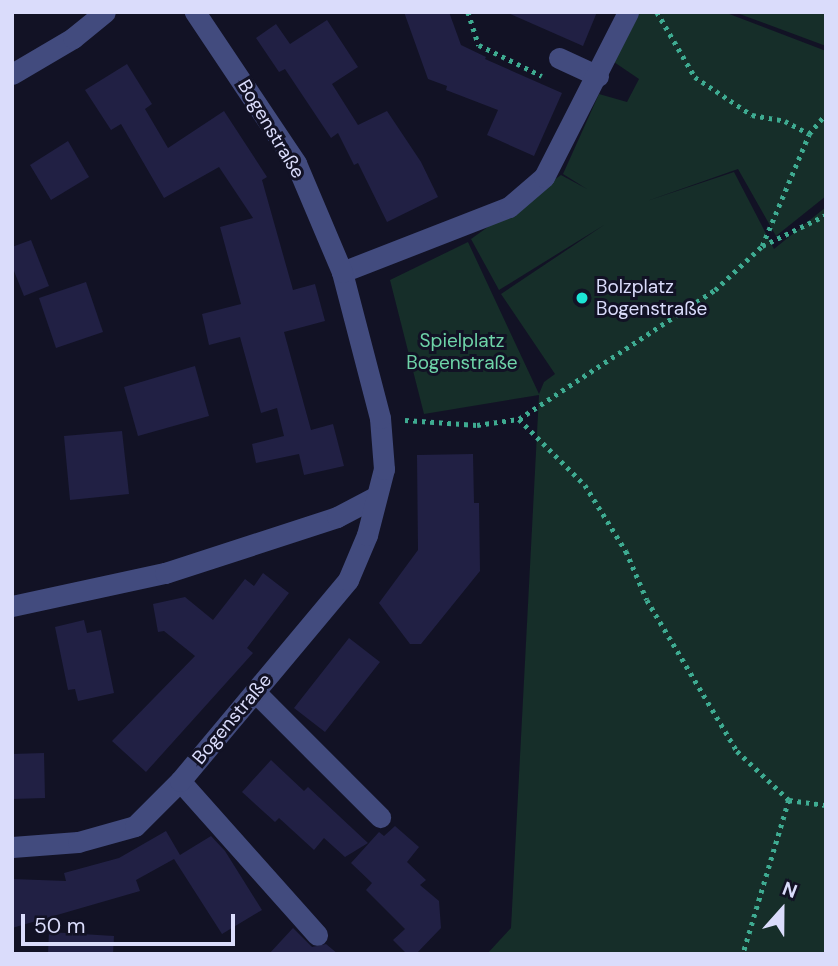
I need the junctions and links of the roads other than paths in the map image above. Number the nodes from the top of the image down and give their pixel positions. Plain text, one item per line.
1 (105, 12) edge
2 (195, 12) edge
3 (628, 12) edge
4 (559, 58) dead end
5 (12, 74) edge
6 (598, 76) junction
7 (342, 272) junction
8 (375, 497) junction
9 (12, 606) edge
10 (255, 692) junction
11 (180, 781) junction
12 (380, 817) dead end
13 (12, 847) edge
14 (317, 935) dead end

1 - 5 street
2 - 7 street, Bogenstraße
3 - 6 street
4 - 6 street
6 - 7 street
7 - 8 street, Bogenstraße
8 - 9 street
8 - 10 street, Bogenstraße
10 - 11 street, Bogenstraße
10 - 12 street
11 - 13 street, Bogenstraße
11 - 14 street

